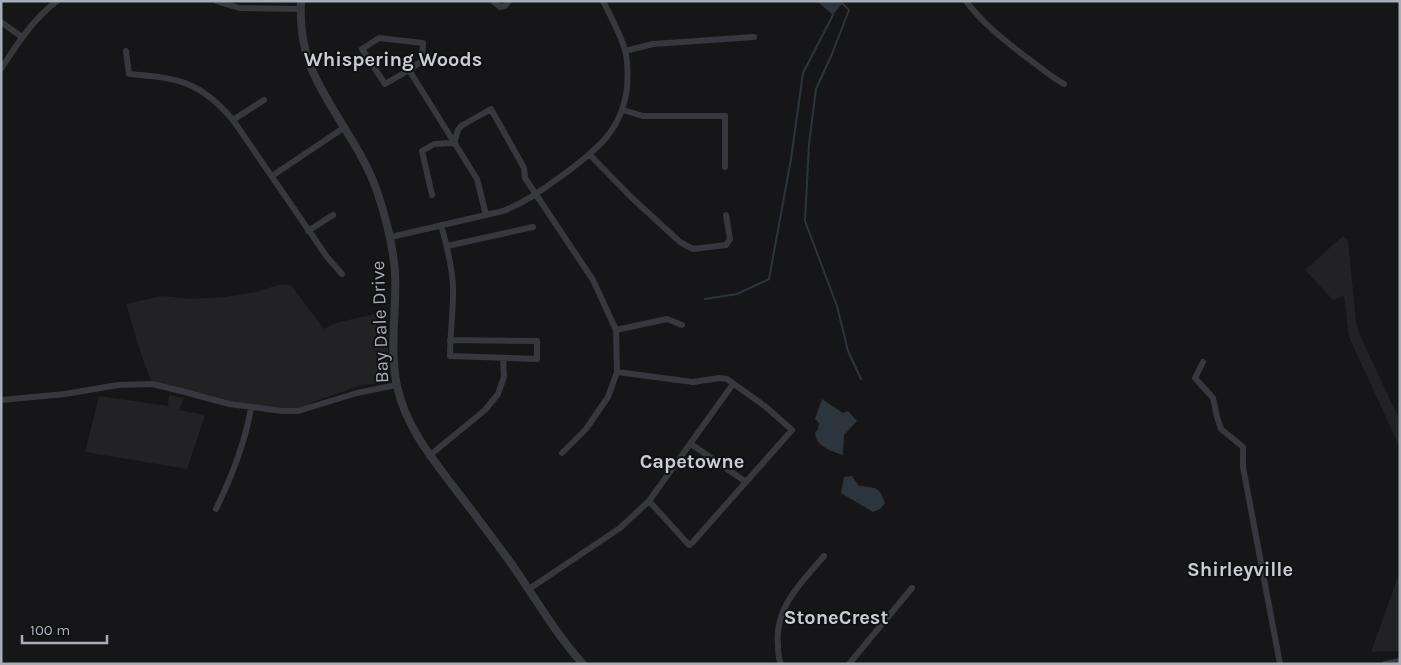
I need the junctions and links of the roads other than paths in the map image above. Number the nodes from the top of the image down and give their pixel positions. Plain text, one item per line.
1 (57, 1) edge
2 (216, 1) edge
3 (493, 1) edge
4 (509, 1) edge
5 (603, 1) edge
6 (966, 1) edge
7 (301, 5) edge
8 (1, 22) edge
9 (22, 37) junction
10 (754, 37) dead end
11 (126, 50) dead end
12 (625, 50) junction
13 (1, 69) edge
14 (409, 70) junction
15 (1064, 84) dead end
16 (264, 100) dead end
17 (623, 110) junction
18 (233, 120) junction
19 (345, 127) junction
20 (454, 143) junction
21 (590, 155) junction
22 (725, 168) dead end
23 (272, 176) junction
24 (432, 196) dead end
25 (536, 196) junction
26 (333, 215) dead end
27 (486, 215) junction
28 (726, 215) dead end
29 (442, 225) junction
30 (533, 227) dead end
31 (308, 231) junction
32 (391, 237) junction
33 (447, 246) junction
34 (342, 274) dead end
35 (682, 325) dead end
36 (616, 330) junction
37 (450, 340) junction
38 (503, 358) junction
39 (1203, 362) dead end
40 (617, 372) junction
41 (733, 384) junction
42 (396, 385) junction
43 (1, 400) edge
44 (251, 408) junction
45 (691, 444) junction
46 (562, 453) dead end
47 (429, 456) junction
48 (746, 482) junction
49 (650, 501) junction
50 (216, 509) dead end
51 (824, 556) dead end
52 (912, 588) dead end
53 (529, 589) junction
54 (1400, 661) edge
55 (583, 664) edge
56 (781, 664) edge
57 (849, 664) edge
58 (1280, 664) edge
59 (1385, 664) edge

1 - 9 street
2 - 7 street
3 - 4 street
5 - 12 street
6 - 15 street
7 - 19 street, Bay Dale Drive
8 - 9 street
9 - 13 street
10 - 12 street
11 - 18 street
12 - 17 street
14 - 14 street
14 - 20 street
16 - 18 street
17 - 21 street
17 - 22 street
18 - 23 street
19 - 23 street
19 - 32 street, Bay Dale Drive
20 - 24 street
20 - 25 street
20 - 27 street
21 - 25 street
21 - 28 street
23 - 31 street
25 - 27 street
25 - 36 street
26 - 31 street
27 - 29 street
29 - 32 street
29 - 33 street
30 - 33 street
31 - 34 street
32 - 42 street, Bay Dale Drive
33 - 37 street
35 - 36 street
36 - 40 street
37 - 38 street
37 - 38 street
38 - 47 street
39 - 58 street
40 - 41 street
40 - 46 street
41 - 45 street
41 - 48 street
42 - 44 street
42 - 47 street, Bay Dale Drive
43 - 44 street
44 - 50 street
45 - 48 street
45 - 49 street
47 - 53 street, Bay Dale Drive
48 - 49 street
49 - 53 street
51 - 56 street
52 - 57 street
53 - 55 street, Bay Dale Drive
54 - 59 street

